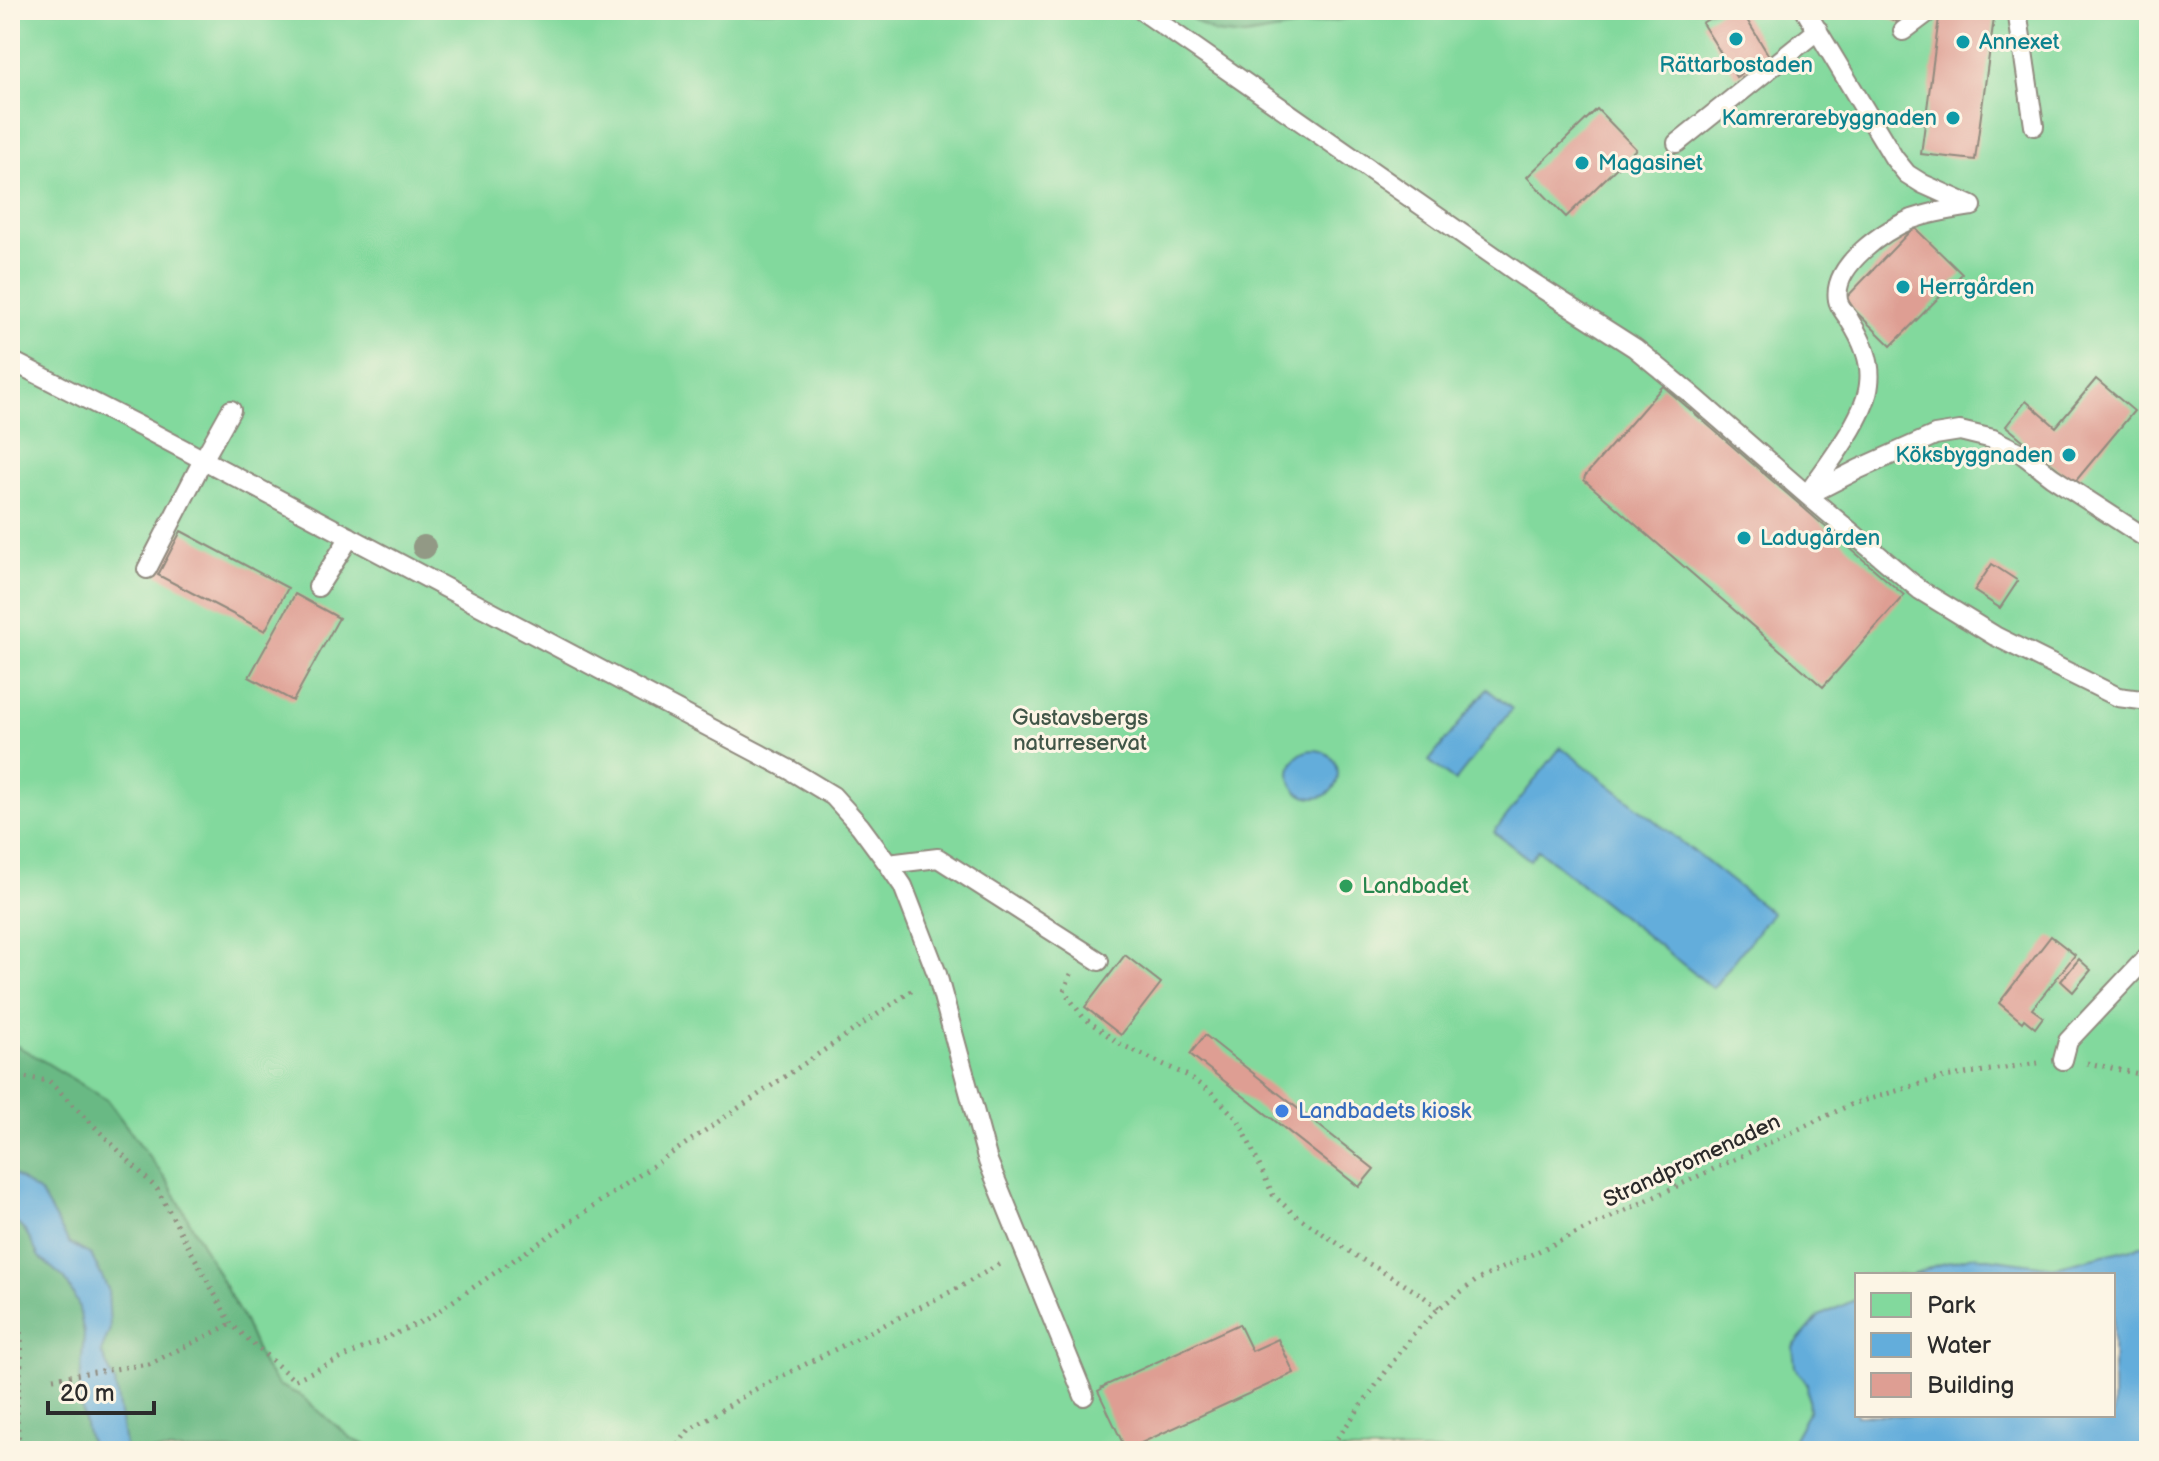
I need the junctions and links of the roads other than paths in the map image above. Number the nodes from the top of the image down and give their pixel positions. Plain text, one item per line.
1 (1141, 10) edge
2 (1805, 10) edge
3 (1931, 10) edge
4 (2017, 10) edge
5 (1818, 30) junction
6 (1903, 31) dead end
7 (2034, 126) dead end
8 (1677, 143) dead end
9 (10, 360) edge
10 (231, 410) dead end
11 (203, 460) junction
12 (1807, 495) junction
13 (350, 537) junction
14 (2149, 540) edge
15 (147, 569) dead end
16 (318, 587) dead end
17 (2149, 701) edge
18 (888, 864) junction
19 (2149, 955) edge
20 (1099, 961) dead end
21 (2063, 1060) road end
22 (1084, 1396) dead end

1 - 12 lane
2 - 5 lane
3 - 6 lane
4 - 7 lane
5 - 8 lane
5 - 12 lane
9 - 11 lane
10 - 11 lane
11 - 13 lane
11 - 15 lane
12 - 14 lane
12 - 17 lane
13 - 16 lane
13 - 18 lane
18 - 20 lane
18 - 22 lane
19 - 21 lane

